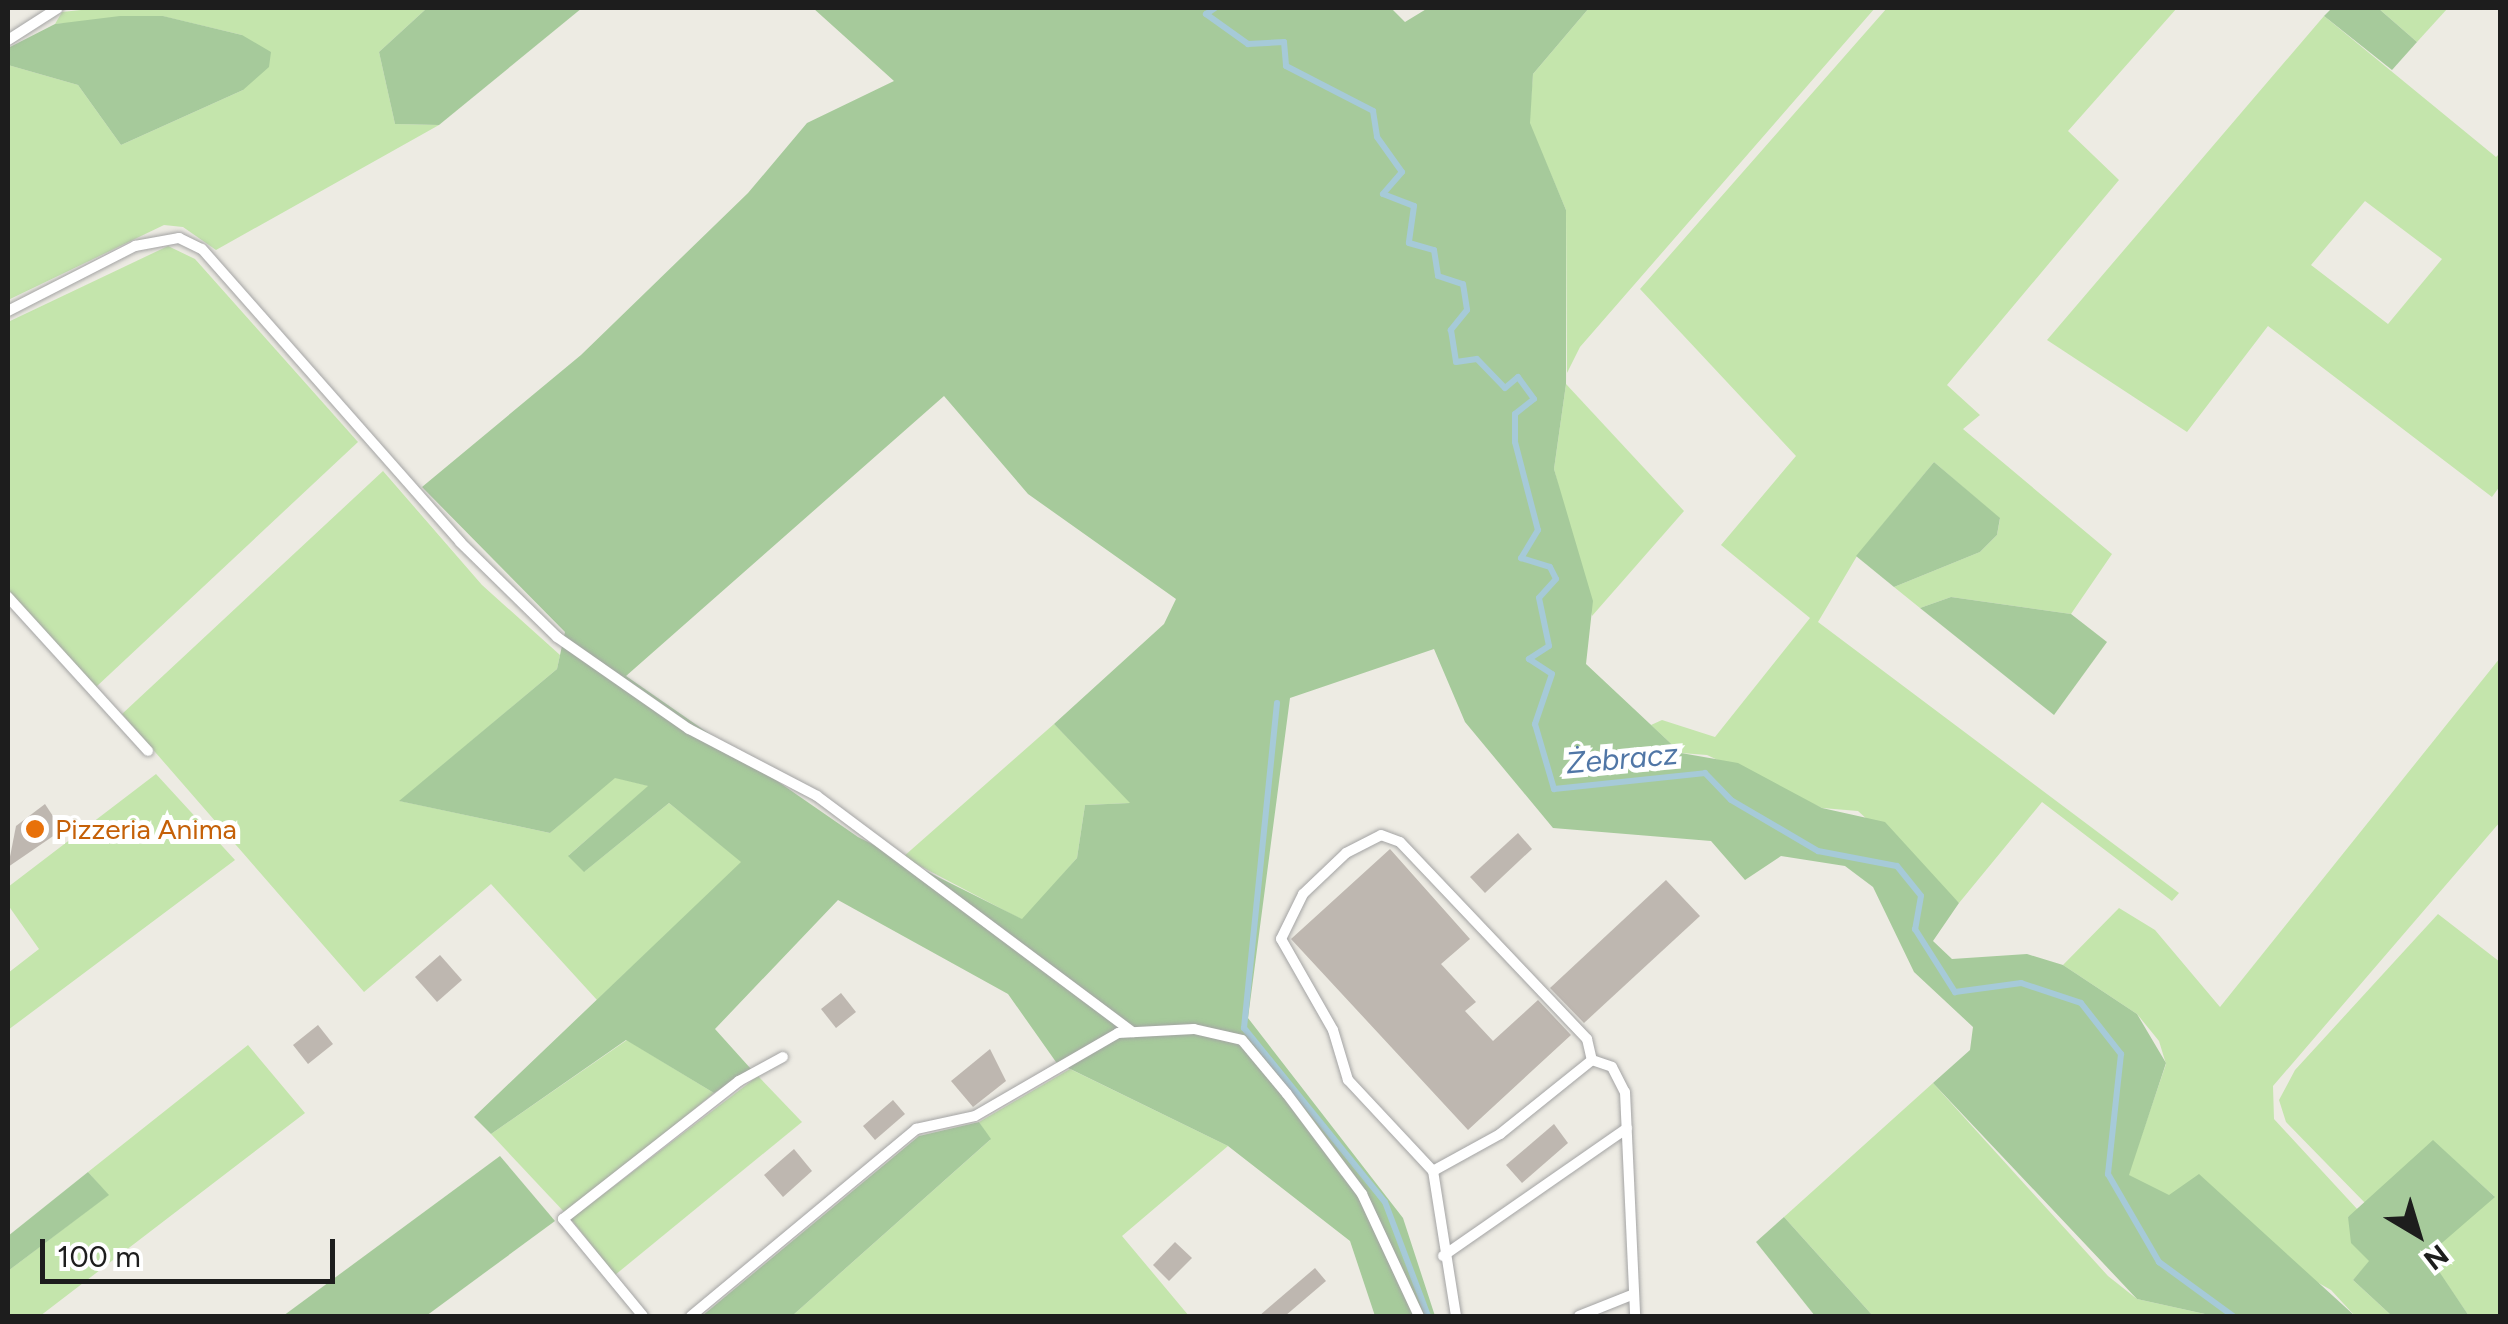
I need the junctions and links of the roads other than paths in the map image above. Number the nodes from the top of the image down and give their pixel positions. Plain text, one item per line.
1 (58, 8) edge
2 (8, 40) edge
3 (8, 312) edge
4 (8, 597) edge
5 (148, 751) dead end
6 (1133, 1032) junction
7 (783, 1057) dead end
8 (1592, 1060) junction
9 (1626, 1128) junction
10 (1433, 1171) junction
11 (1443, 1256) junction
12 (1634, 1294) junction
13 (643, 1316) edge
14 (691, 1316) edge
15 (1419, 1316) edge
16 (1456, 1316) edge
17 (1579, 1316) edge
18 (1635, 1316) edge

1 - 2 lane
3 - 6 lane
4 - 5 lane
6 - 14 lane
6 - 15 lane
7 - 13 lane
8 - 9 lane
8 - 10 lane
8 - 10 lane
9 - 11 lane
9 - 12 lane
10 - 11 lane
11 - 16 lane
12 - 17 lane
12 - 18 lane

